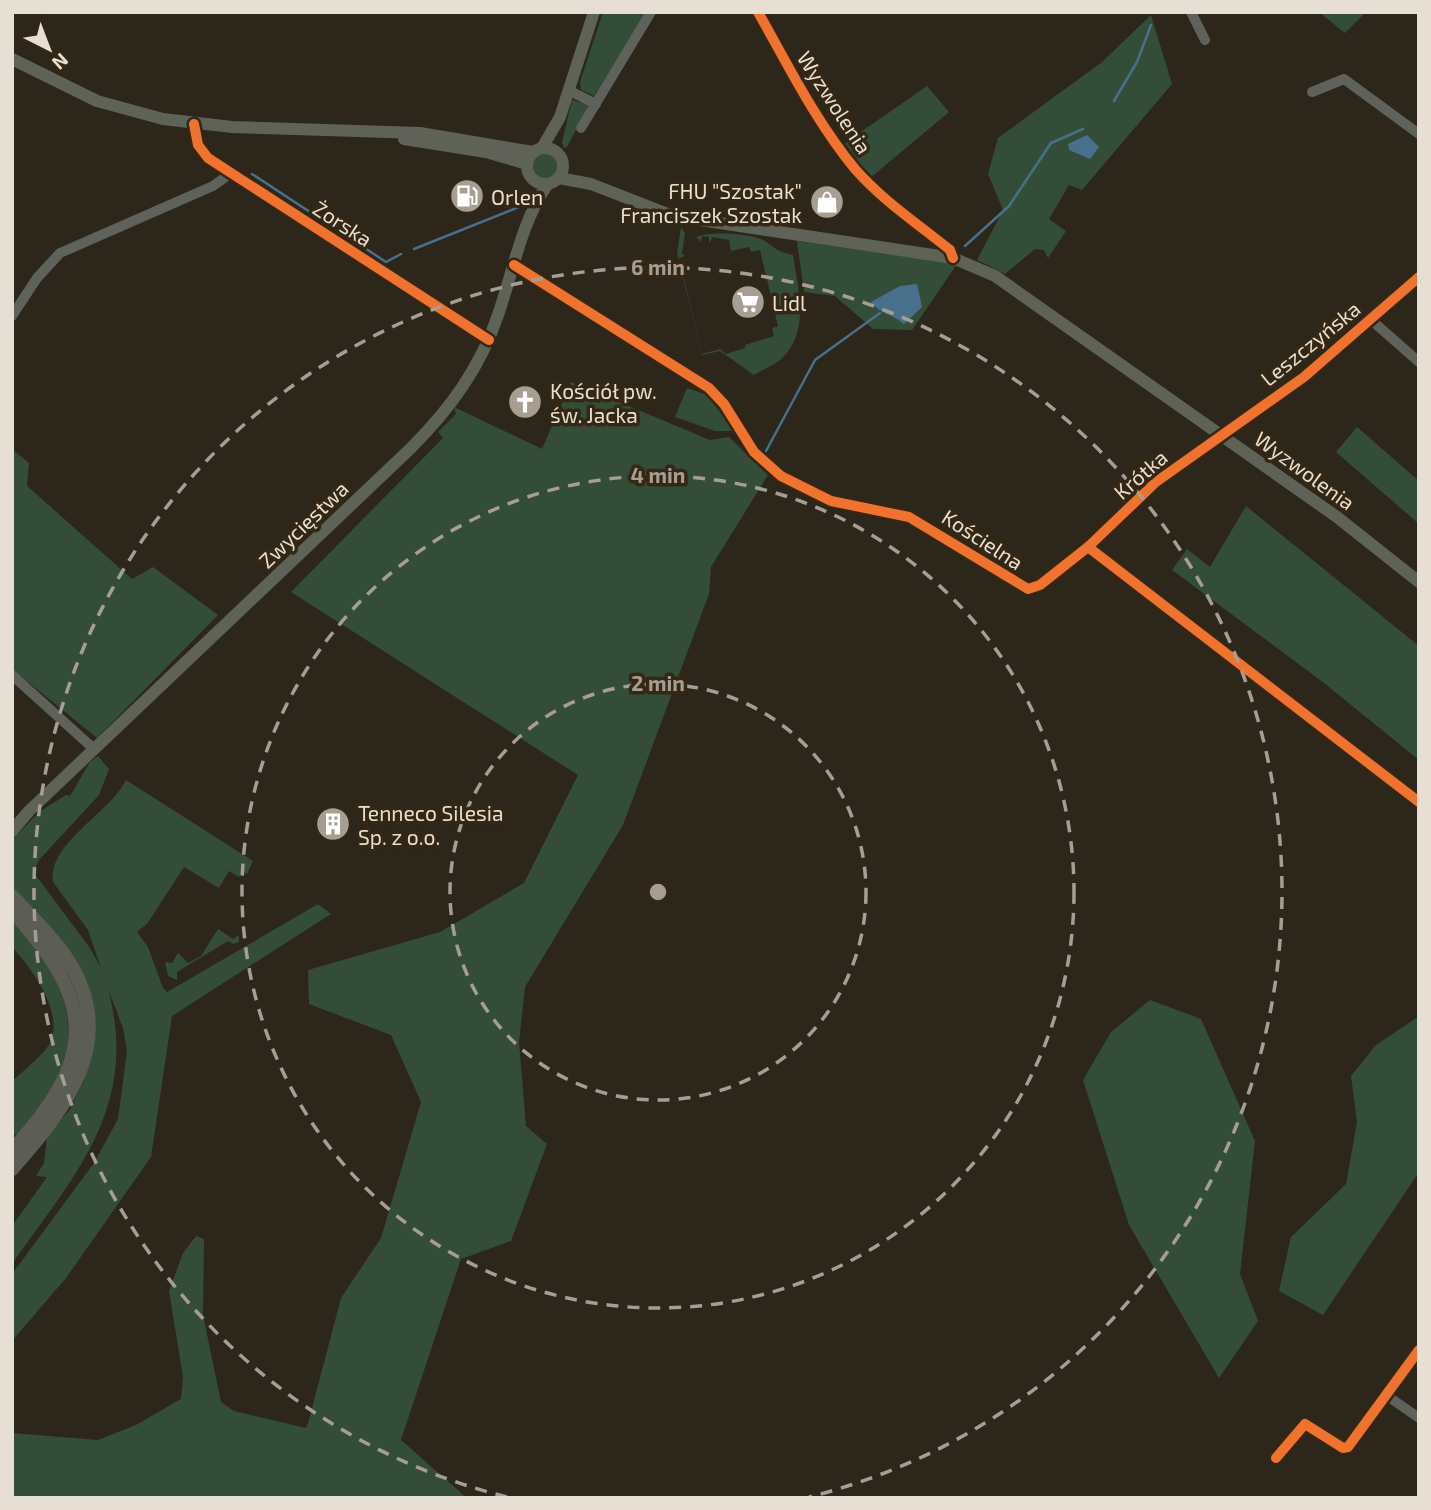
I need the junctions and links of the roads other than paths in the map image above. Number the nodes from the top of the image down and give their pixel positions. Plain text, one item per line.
1 (594, 12) edge
2 (651, 12) edge
3 (758, 12) edge
4 (1192, 12) edge
5 (1205, 40) dead end
6 (12, 59) edge
7 (568, 90) junction
8 (1312, 92) dead end
9 (596, 104) junction
10 (560, 117) junction
11 (194, 124) junction
12 (581, 128) dead end
13 (354, 132) junction
14 (1419, 134) edge
15 (538, 150) junction
16 (557, 153) junction
17 (527, 164) junction
18 (231, 173) junction
19 (561, 173) junction
20 (540, 183) junction
21 (953, 258) junction
22 (514, 265) junction
23 (1419, 277) edge
24 (12, 316) edge
25 (1370, 319) junction
26 (489, 340) junction
27 (1419, 362) edge
28 (1220, 434) junction
29 (1088, 547) junction
30 (1419, 582) edge
31 (12, 676) edge
32 (94, 749) junction
33 (1419, 802) edge
34 (29, 811) junction
35 (12, 823) edge
36 (12, 831) edge
37 (12, 896) edge
38 (12, 911) edge
39 (12, 1150) edge
40 (12, 1169) edge
41 (1419, 1350) edge
42 (1386, 1395) junction
43 (1419, 1418) edge
44 (1276, 1458) dead end

1 - 7 main road
2 - 9 street
3 - 21 street, Wyzwolenia
4 - 5 street
6 - 11 main road
7 - 9 street
7 - 10 main road
8 - 14 street
9 - 12 street
10 - 15 main road
10 - 16 main road
11 - 13 main road
11 - 18 street, Żorska
13 - 15 main road
13 - 17 main road
15 - 16 main road
15 - 17 main road
16 - 19 main road
17 - 20 main road
18 - 24 street
18 - 26 street, Żorska
19 - 20 main road
19 - 21 main road, Wyzwolenia
20 - 22 main road, Zwycięstwa
21 - 28 main road, Wyzwolenia
22 - 26 main road, Zwycięstwa
22 - 29 street, Kościelna
23 - 25 street, Leszczyńska
25 - 27 street
25 - 28 street, Leszczyńska
26 - 32 main road, Zwycięstwa
28 - 29 street, Krótka
28 - 30 main road, Wyzwolenia
29 - 33 street
31 - 32 street
32 - 34 main road, Zwycięstwa
34 - 35 main road, Zwycięstwa
34 - 36 main road, Zwycięstwa
37 - 40 highway
38 - 39 highway
41 - 42 street
42 - 43 street
42 - 44 street

